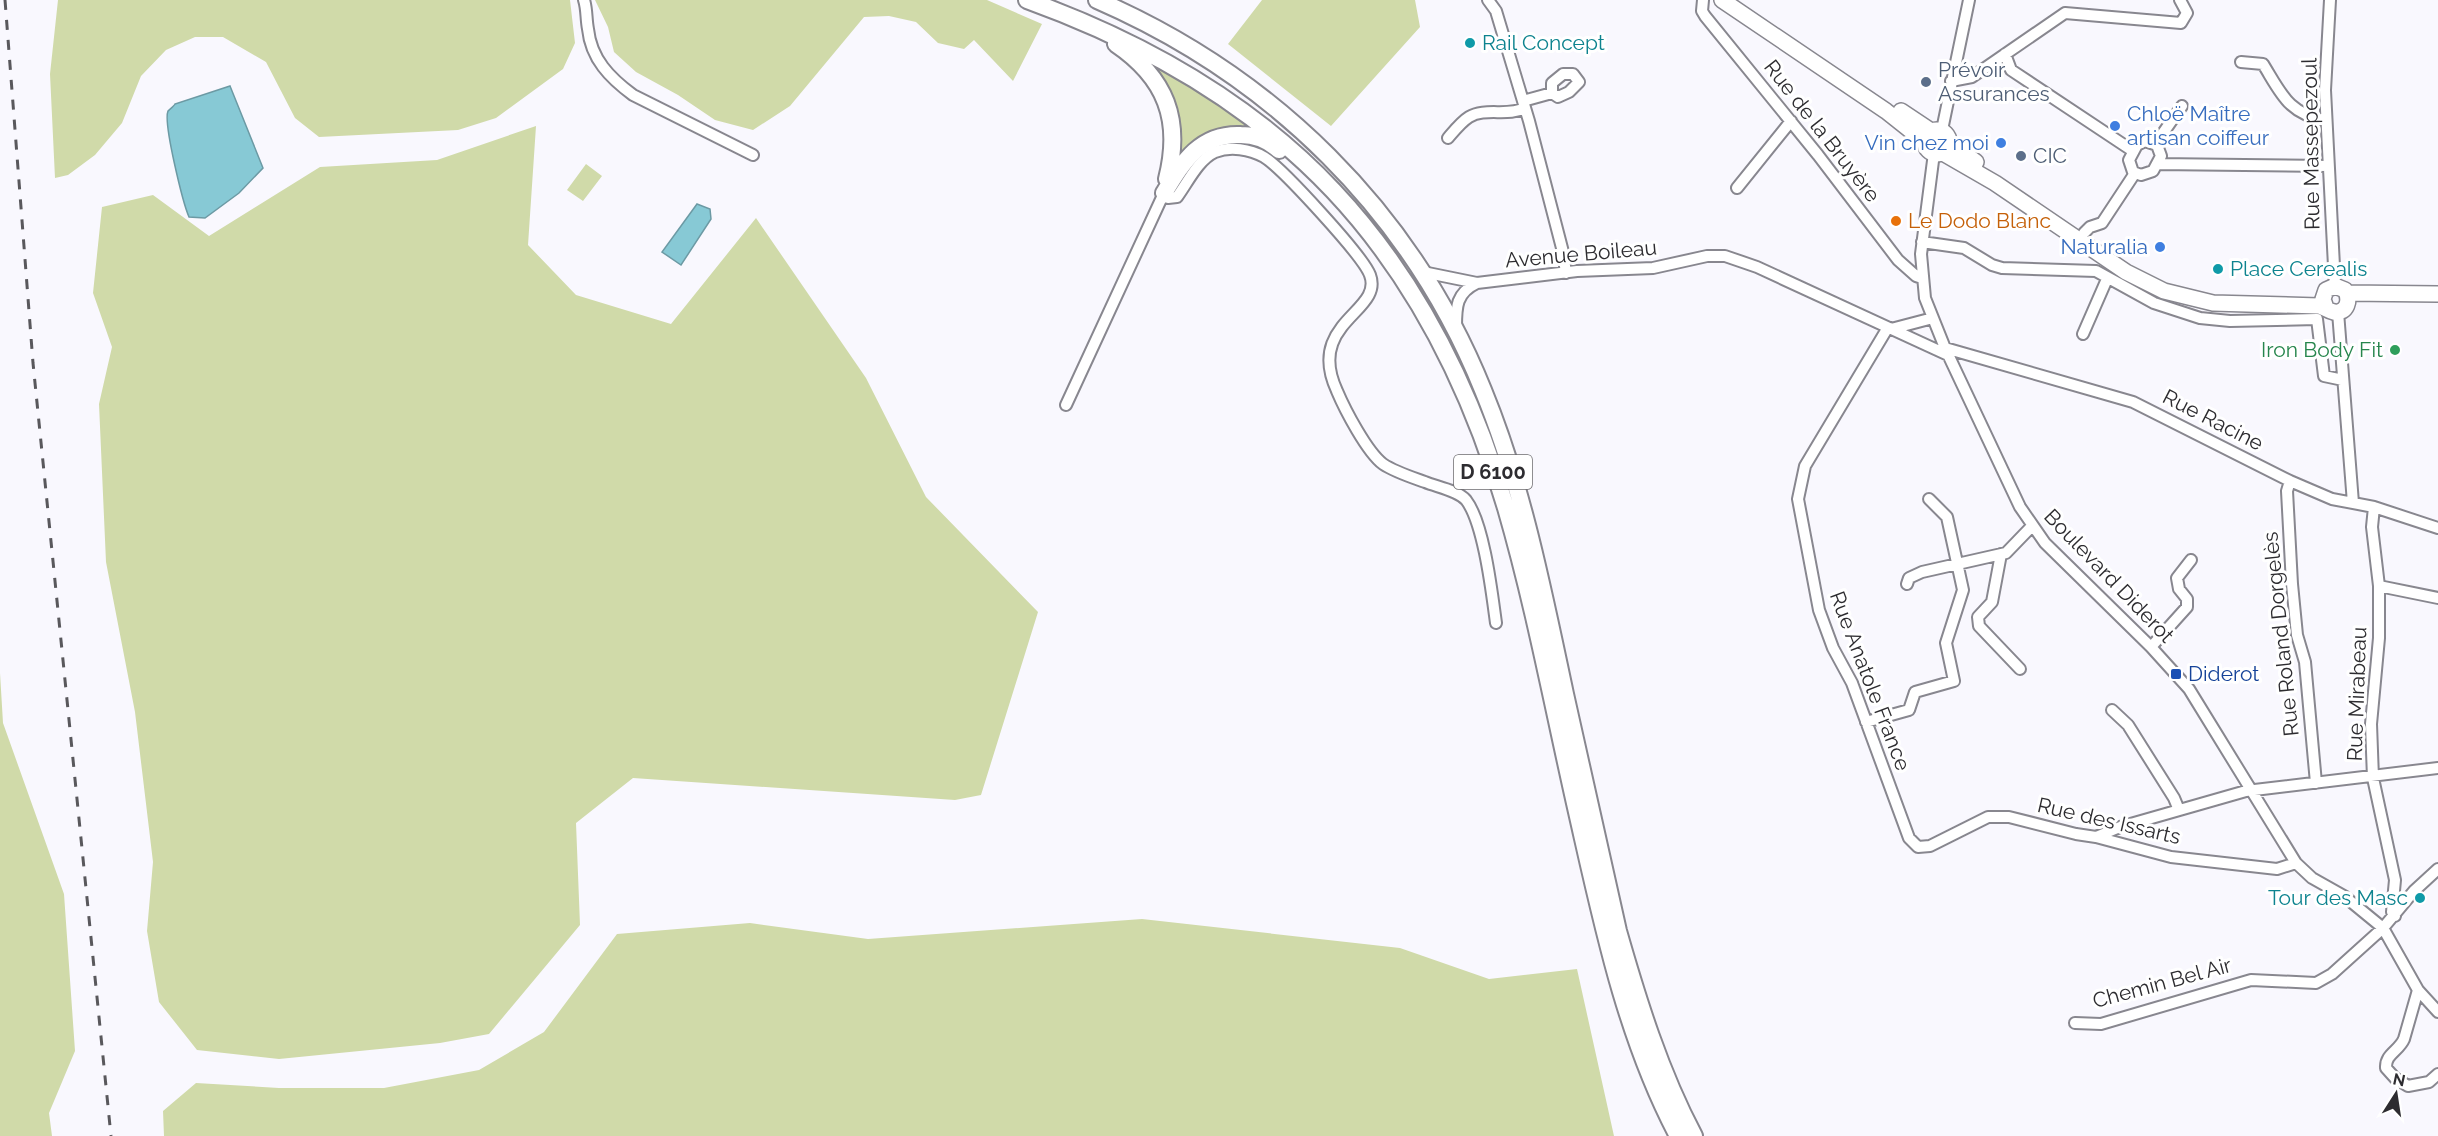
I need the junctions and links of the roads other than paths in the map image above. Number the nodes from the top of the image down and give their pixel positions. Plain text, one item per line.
1 (584, 0) edge
2 (1027, 0) edge
3 (1097, 0) edge
4 (1488, 0) edge
5 (1703, 0) edge
6 (1722, 0) edge
7 (1737, 0) edge
8 (1969, 0) edge
9 (2180, 0) edge
10 (2330, 0) edge
11 (1070, 15) junction
12 (2005, 54) junction
13 (2241, 62) dead end
14 (1951, 81) junction
15 (1552, 93) dead end
16 (1524, 105) junction
17 (2182, 106) dead end
18 (1791, 121) junction
19 (2326, 121) junction
20 (1448, 138) dead end
21 (1937, 142) junction
22 (2156, 143) junction
23 (2133, 151) junction
24 (753, 155) dead end
25 (2157, 164) junction
26 (2328, 166) junction
27 (2135, 173) junction
28 (1737, 188) dead end
29 (1164, 193) junction
30 (2084, 233) junction
31 (1922, 242) junction
32 (1378, 244) junction
33 (1423, 272) junction
34 (1566, 273) junction
35 (1922, 278) junction
36 (2107, 279) junction
37 (1478, 283) junction
38 (2438, 294) edge
39 (1925, 298) junction
40 (2336, 300) junction
41 (2438, 303) edge
42 (1933, 318) junction
43 (1912, 322) junction
44 (1887, 329) junction
45 (1456, 330) junction
46 (2083, 334) dead end
47 (1915, 339) junction
48 (1948, 355) junction
49 (2343, 380) junction
50 (1066, 405) dead end
51 (2290, 482) junction
52 (1929, 499) dead end
53 (2353, 503) junction
54 (2374, 507) junction
55 (2031, 526) junction
56 (2438, 528) edge
57 (2001, 554) junction
58 (2191, 560) dead end
59 (1956, 563) junction
60 (1907, 584) dead end
61 (2379, 586) junction
62 (2438, 597) edge
63 (1496, 623) dead end
64 (2151, 647) junction
65 (2020, 669) dead end
66 (2112, 710) dead end
67 (1866, 722) junction
68 (2438, 768) edge
69 (2373, 778) junction
70 (2316, 783) junction
71 (2251, 790) junction
72 (2178, 810) junction
73 (2096, 837) junction
74 (1918, 847) joint
75 (2296, 863) junction
76 (2438, 869) edge
77 (2395, 916) junction
78 (2383, 928) junction
79 (2418, 990) junction
80 (2438, 1012) edge
81 (2075, 1023) dead end
82 (2438, 1074) edge
83 (1678, 1136) edge
84 (1695, 1136) edge

1 - 24 street
2 - 11 main road, D 6100
3 - 33 main road, D 6100
4 - 16 street
5 - 18 street, Rue de la Bruyère
6 - 21 main road
7 - 21 main road
8 - 14 street, Boulevard Diderot
9 - 12 street
10 - 19 street, Rue Massepezoul
11 - 29 main road
11 - 32 main road, D 6100
12 - 14 street
12 - 23 street
13 - 19 street
14 - 21 street, Boulevard Diderot
15 - 16 street
16 - 20 street
16 - 34 street
17 - 22 street
18 - 28 street
18 - 35 street, Rue de la Bruyère
19 - 26 street, Rue Massepezoul
21 - 30 main road
21 - 31 street, Boulevard Diderot
21 - 40 main road
22 - 23 street
22 - 25 street
23 - 27 street
25 - 26 street
25 - 27 street
26 - 40 street, Rue Massepezoul
27 - 30 street
29 - 32 main road
29 - 50 street
29 - 63 street
30 - 40 main road
31 - 35 street, Boulevard Diderot
31 - 36 street
32 - 83 main road, D 6100
33 - 37 street, Avenue Boileau
33 - 45 main road, D 6100
34 - 37 street, Avenue Boileau
34 - 44 street, Avenue Boileau
35 - 39 street, Boulevard Diderot
36 - 46 street
36 - 49 street
37 - 45 street, Avenue Boileau
38 - 40 main road
39 - 42 street, Boulevard Diderot
39 - 43 street
40 - 41 main road
40 - 49 street
42 - 43 street
42 - 47 street
42 - 48 street, Boulevard Diderot
43 - 44 street
44 - 47 street, Avenue Boileau
44 - 67 street, Rue Anatole France
45 - 84 main road, D 6100
47 - 48 street, Rue Racine
48 - 51 street, Rue Racine
48 - 55 street, Boulevard Diderot
49 - 53 street
51 - 53 street, Rue Racine
51 - 70 street, Rue Roland Dorgelès
52 - 59 street
53 - 54 street, Rue Racine
54 - 56 street, Rue Racine
54 - 61 street, Rue Mirabeau
55 - 57 street
55 - 64 street, Boulevard Diderot
57 - 59 street
57 - 65 street
58 - 64 street
59 - 60 street
59 - 67 street
61 - 62 street
61 - 69 street, Rue Mirabeau
64 - 71 street, Boulevard Diderot
66 - 72 street
67 - 74 street, Rue Anatole France
68 - 69 street
69 - 70 street
69 - 77 street, Rue Mirabeau
70 - 71 street
71 - 72 street
71 - 75 street, Boulevard Diderot
72 - 73 street
73 - 74 street, Rue des Issarts
73 - 75 street, Rue des Issarts
75 - 78 street, Boulevard Diderot
76 - 77 street, Chemin Bel Air
77 - 78 street, Chemin Bel Air
78 - 79 street
78 - 81 street, Chemin Bel Air
79 - 80 street
79 - 82 street

